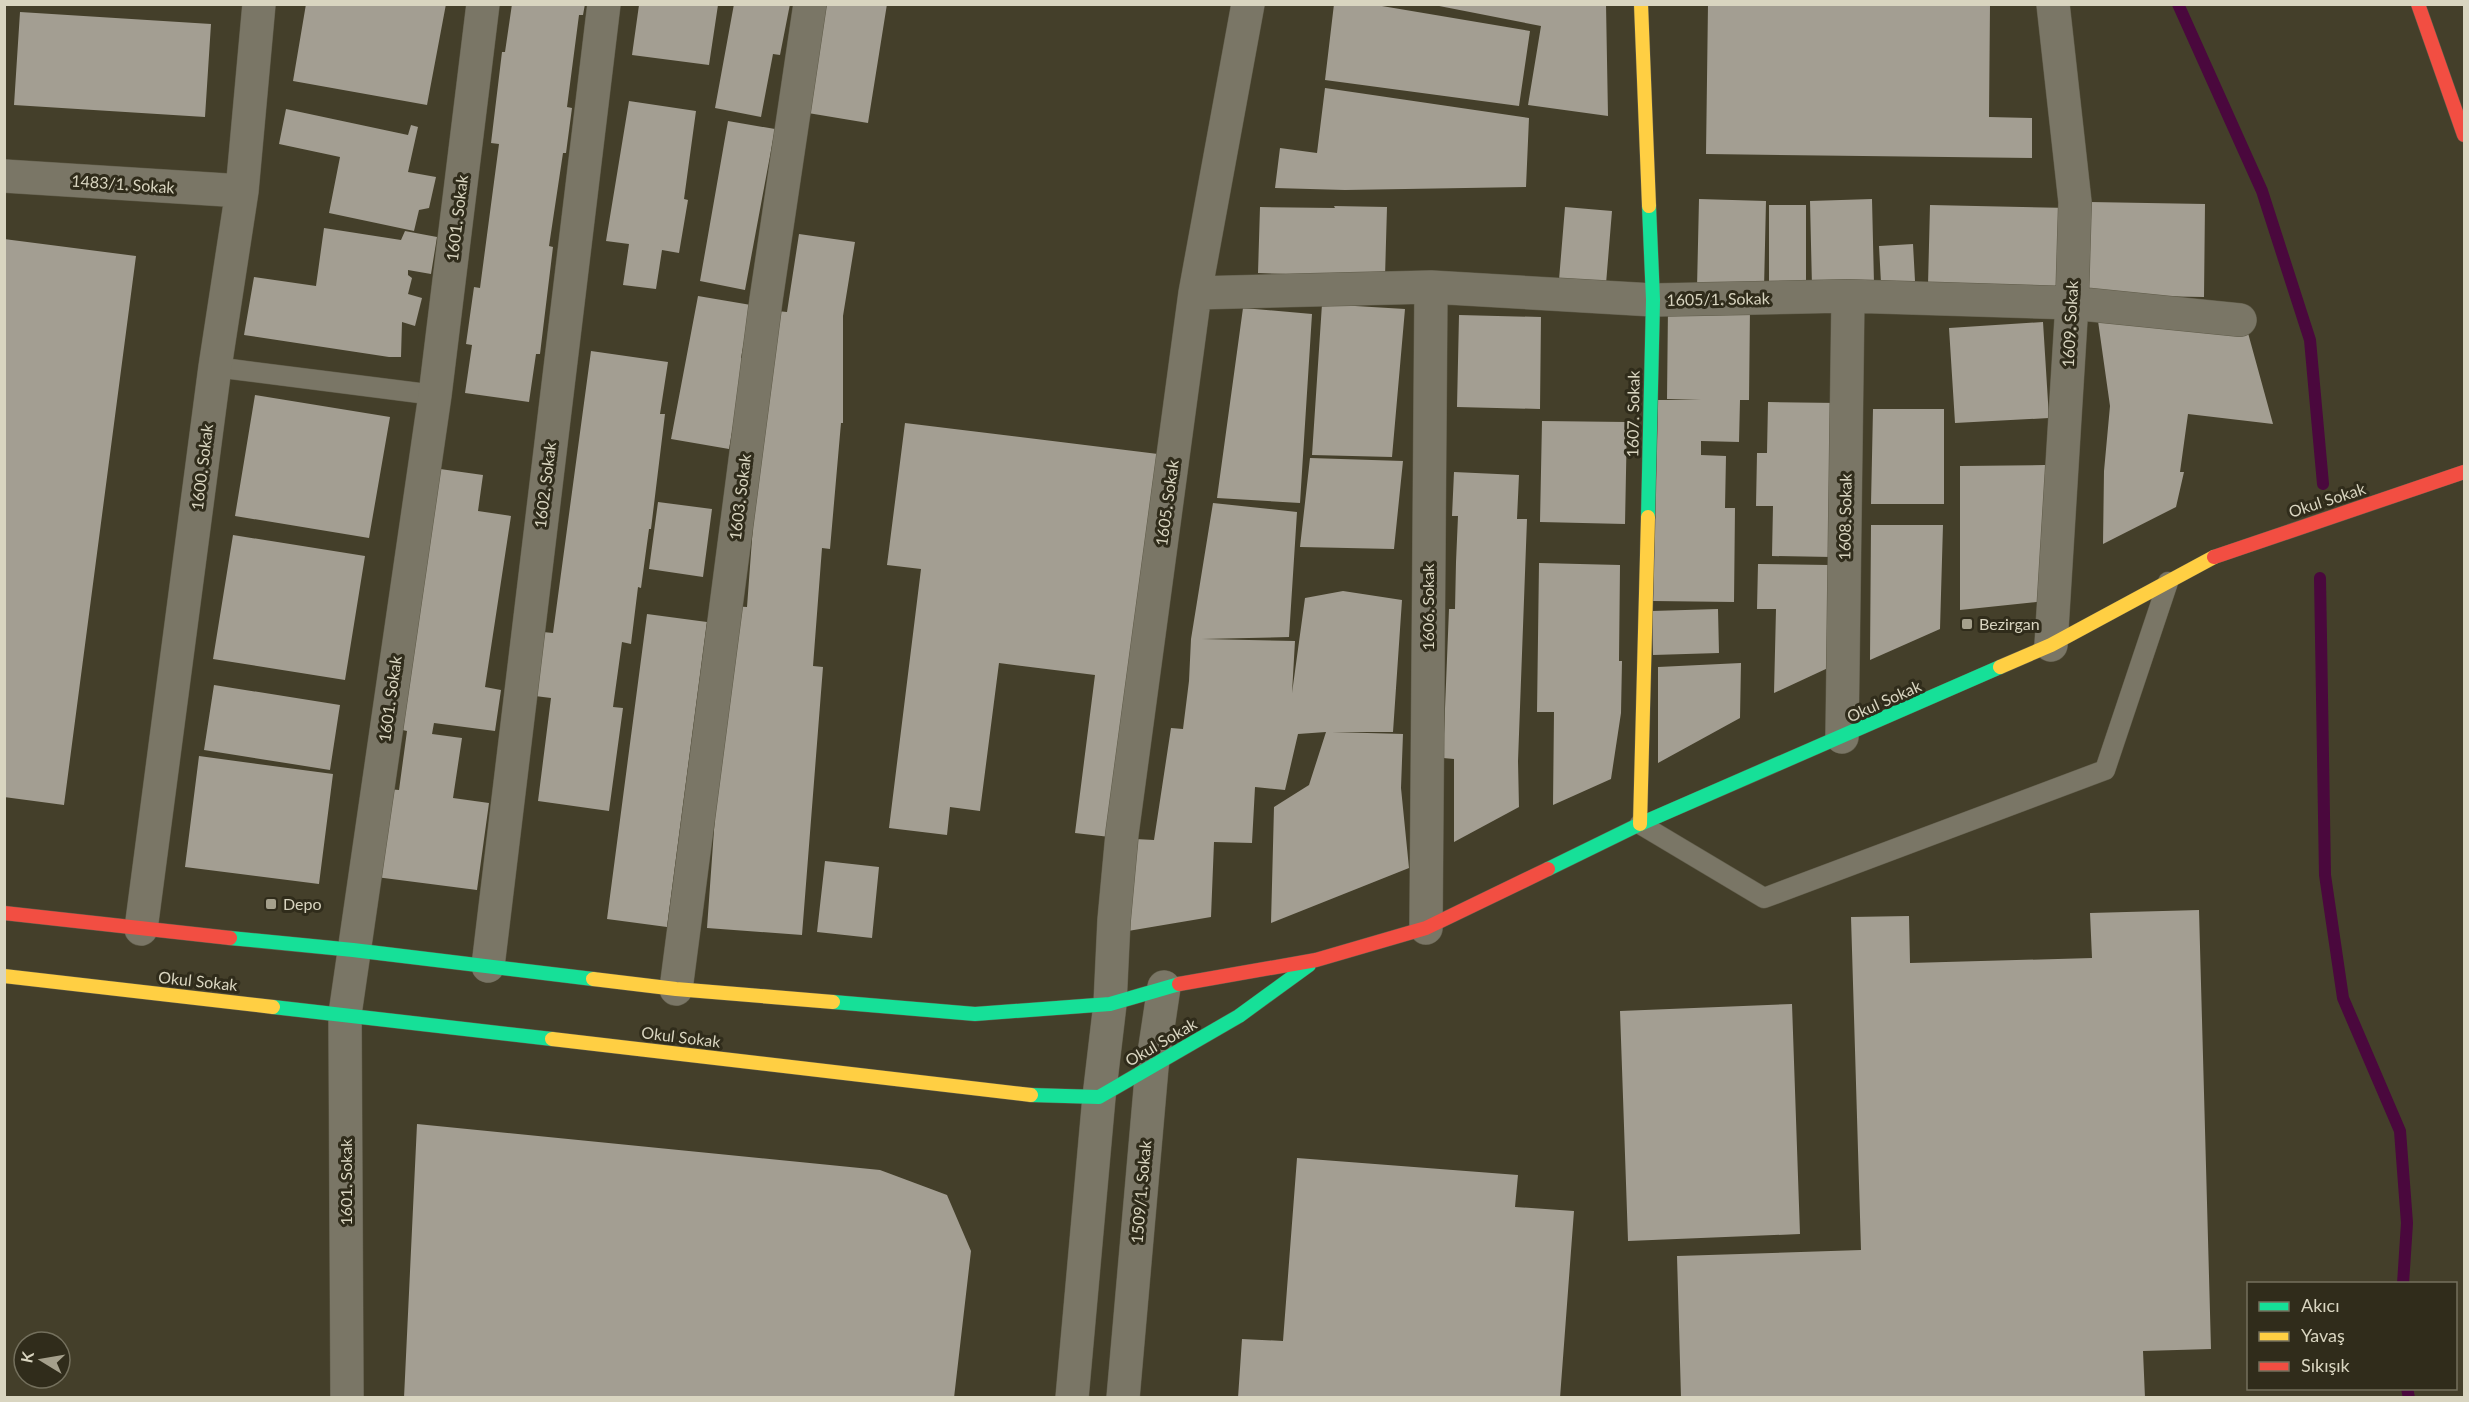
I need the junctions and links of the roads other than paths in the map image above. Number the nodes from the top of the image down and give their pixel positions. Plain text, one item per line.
1 (260, 4) edge
2 (483, 4) edge
3 (604, 4) edge
4 (810, 4) edge
5 (1248, 4) edge
6 (1641, 4) edge
7 (2053, 4) edge
8 (2418, 4) edge
9 (2464, 135) edge
10 (4, 176) edge
11 (242, 191) junction
12 (1431, 287) junction
13 (1195, 293) junction
14 (1848, 296) junction
15 (1653, 300) junction
16 (2072, 303) junction
17 (2240, 320) dead end
18 (215, 367) junction
19 (435, 395) junction
20 (2464, 472) edge
21 (2168, 582) junction
22 (2051, 645) junction
23 (1842, 737) junction
24 (1640, 824) junction
25 (4, 913) edge
26 (1426, 928) junction
27 (141, 929) junction
28 (353, 950) junction
29 (1316, 960) junction
30 (488, 966) junction
31 (4, 975) edge
32 (1164, 987) junction
33 (676, 989) junction
34 (1110, 1004) junction
35 (345, 1014) junction
36 (1152, 1067) junction
37 (1099, 1097) junction
38 (347, 1398) edge
39 (1072, 1398) edge
40 (1123, 1398) edge

1 - 11 street, 1600. Sokak
2 - 19 street, 1601. Sokak
3 - 30 street, 1602. Sokak
4 - 33 street, 1603. Sokak
5 - 13 street, 1605. Sokak
6 - 15 main road, 1607. Sokak
7 - 16 street, 1609. Sokak
8 - 9 main road
10 - 11 street, 1483/1. Sokak
11 - 18 street, 1600. Sokak
12 - 13 street, 1605/1. Sokak
12 - 15 street, 1605/1. Sokak
12 - 26 street, 1606. Sokak
13 - 34 street, 1605. Sokak
14 - 15 street, 1605/1. Sokak
14 - 16 street, 1605/1. Sokak
14 - 23 street, 1608. Sokak
15 - 24 main road, 1607. Sokak
16 - 17 street, 1605/1. Sokak
16 - 22 street, 1609. Sokak
18 - 19 lane
18 - 27 street, 1600. Sokak
19 - 28 street, 1601. Sokak
20 - 21 main road, Okul Sokak
21 - 22 main road, Okul Sokak
21 - 24 lane
22 - 23 main road, Okul Sokak
23 - 24 main road, Okul Sokak
24 - 26 main road, Okul Sokak
25 - 27 main road, Okul Sokak
26 - 29 main road, Okul Sokak
27 - 28 main road, Okul Sokak
28 - 30 main road, Okul Sokak
28 - 35 street, 1601. Sokak
29 - 32 main road, Okul Sokak
29 - 36 main road, Okul Sokak
30 - 33 main road, Okul Sokak
31 - 35 main road, Okul Sokak
32 - 34 main road, Okul Sokak
32 - 36 street, 1509/1. Sokak
33 - 34 main road, Okul Sokak
34 - 37 street
35 - 37 main road, Okul Sokak
35 - 38 street, 1601. Sokak
36 - 37 main road, Okul Sokak
36 - 40 street, 1509/1. Sokak
37 - 39 street

